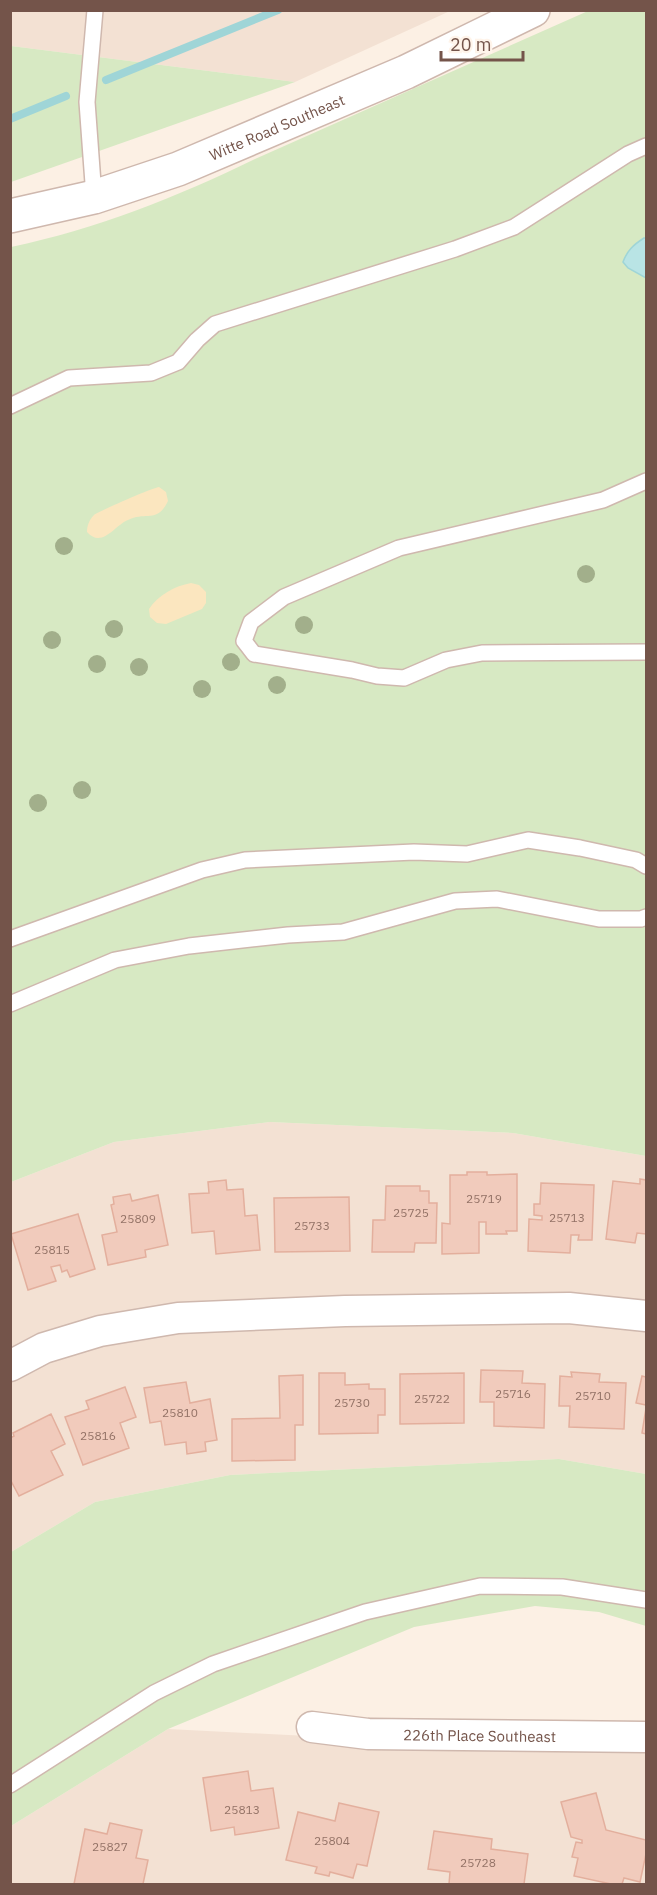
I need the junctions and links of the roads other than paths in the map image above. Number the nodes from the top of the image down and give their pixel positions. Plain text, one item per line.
1 (95, 10) edge
2 (533, 10) edge
3 (646, 146) edge
4 (94, 197) junction
5 (10, 216) edge
6 (10, 406) edge
7 (646, 481) edge
8 (646, 652) edge
9 (646, 866) edge
10 (646, 917) edge
11 (10, 939) edge
12 (10, 1004) edge
13 (646, 1316) edge
14 (10, 1366) edge
15 (646, 1600) edge
16 (312, 1727) dead end
17 (646, 1737) edge
18 (10, 1785) edge

1 - 4 lane
2 - 4 street, Witte Road Southeast
3 - 6 lane
4 - 5 street, Witte Road Southeast
7 - 8 lane
9 - 11 lane
10 - 12 lane
13 - 14 street
15 - 18 lane
16 - 17 street, 226th Place Southeast

